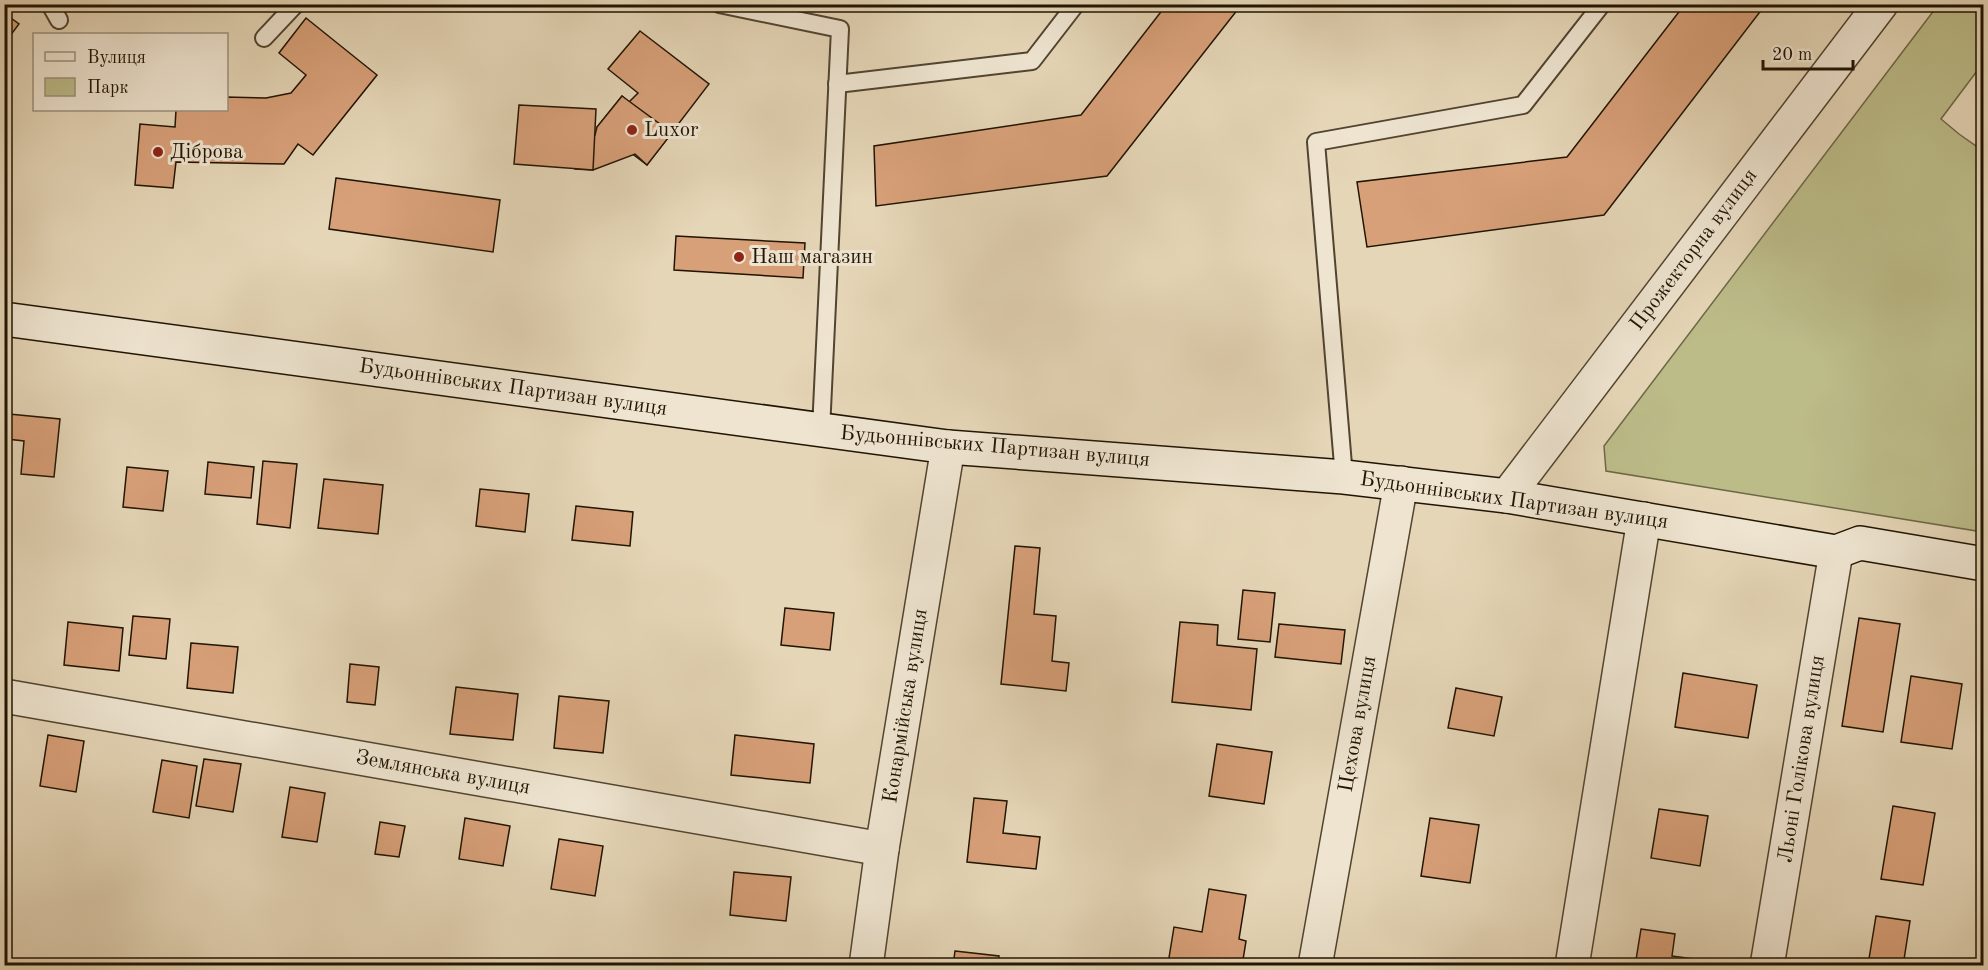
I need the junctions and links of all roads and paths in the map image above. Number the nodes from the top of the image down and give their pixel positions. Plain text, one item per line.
1 (50, 4) edge
2 (296, 4) edge
3 (719, 4) edge
4 (1076, 4) edge
5 (1602, 4) edge
6 (1881, 4) edge
7 (59, 20) dead end
8 (264, 38) dead end
9 (837, 84) junction
10 (4, 319) edge
11 (820, 430) junction
12 (948, 447) junction
13 (1344, 477) junction
14 (1401, 483) junction
15 (1507, 496) junction
16 (1644, 519) junction
17 (1836, 552) junction
18 (1983, 564) edge
19 (4, 696) edge
20 (882, 849) junction
21 (866, 966) edge
22 (1315, 966) edge
23 (1572, 966) edge
24 (1767, 966) edge

1 - 7 lane
2 - 8 lane
3 - 9 lane
4 - 9 lane
5 - 13 lane
6 - 15 street, Прожекторна вулиця
9 - 11 lane
10 - 11 street, Будьоннівських Партизан вулиця
11 - 12 street, Будьоннівських Партизан вулиця
12 - 13 street, Будьоннівських Партизан вулиця
12 - 20 street, Конармійська вулиця
13 - 14 street, Будьоннівських Партизан вулиця
14 - 15 street, Будьоннівських Партизан вулиця
14 - 22 street, Цехова вулиця
15 - 16 street, Будьоннівських Партизан вулиця
16 - 17 street, Будьоннівських Партизан вулиця
16 - 23 street
17 - 18 street, Будьоннівських Партизан вулиця
17 - 24 street, Льоні Голікова вулиця
19 - 20 street, Землянська вулиця
20 - 21 street, Конармійська вулиця

